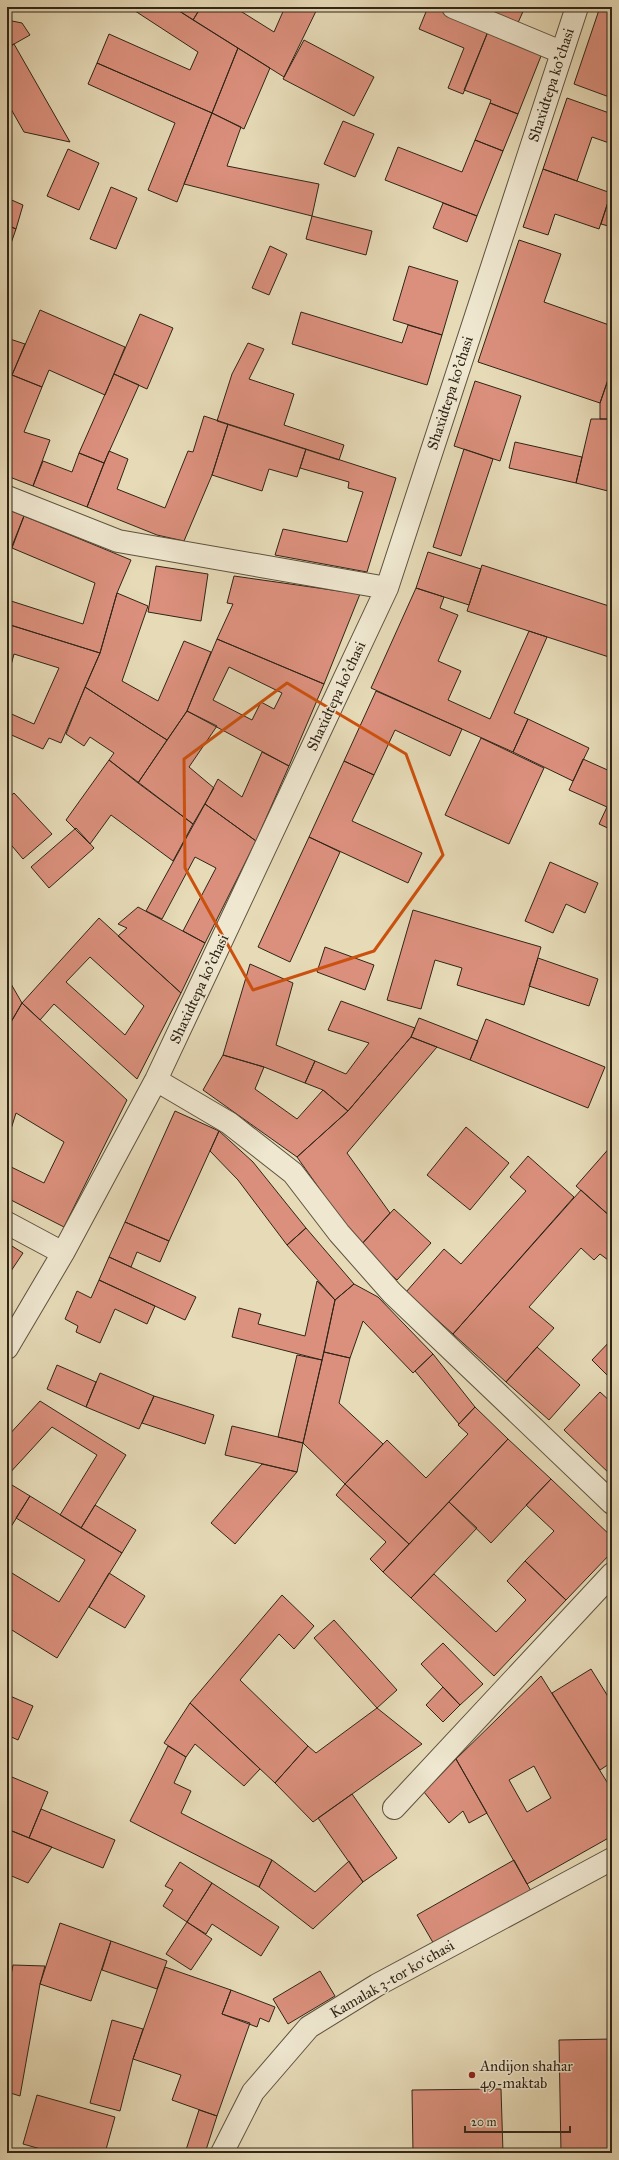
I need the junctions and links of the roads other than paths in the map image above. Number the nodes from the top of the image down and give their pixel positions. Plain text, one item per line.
1 (453, 7) edge
2 (577, 7) edge
3 (561, 52) junction
4 (7, 497) edge
5 (387, 588) junction
6 (156, 1080) junction
7 (7, 1223) edge
8 (63, 1253) junction
9 (7, 1348) edge
10 (612, 1503) edge
11 (612, 1574) edge
12 (394, 1808) dead end
13 (612, 1859) edge
14 (222, 2153) edge

1 - 3 street
2 - 3 street, Shaxidtepa ko'chasi
3 - 5 street, Shaxidtepa ko'chasi
4 - 5 street
5 - 6 street, Shaxidtepa ko'chasi
6 - 8 street, Shaxidtepa ko'chasi
6 - 10 street
7 - 8 street
8 - 9 street, Shaxidtepa ko'chasi
11 - 12 street
13 - 14 street, Kamalak 3-tor koʻchasi

